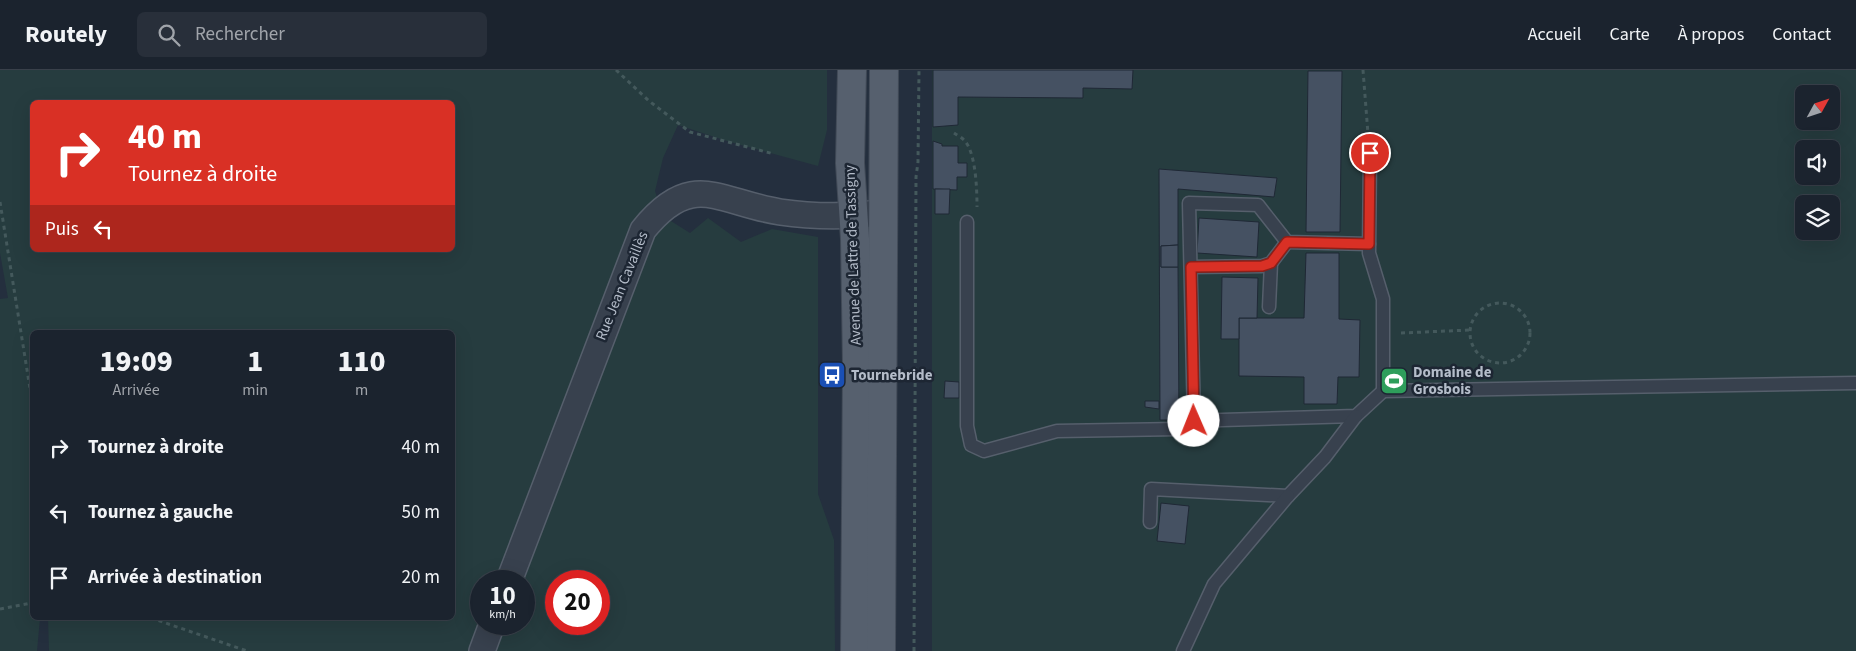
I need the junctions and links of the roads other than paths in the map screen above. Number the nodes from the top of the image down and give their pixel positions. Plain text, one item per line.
1 (852, 70) edge
2 (884, 70) edge
3 (1370, 153) road end
4 (882, 213) junction
5 (854, 216) junction
6 (967, 223) road end
7 (1287, 242) junction
8 (1369, 244) junction
9 (1271, 263) junction
10 (1191, 267) junction
11 (1269, 307) dead end
12 (1856, 383) edge
13 (1383, 391) junction
14 (1356, 416) junction
15 (1194, 421) junction
16 (1288, 496) junction
17 (1150, 522) dead end
18 (513, 570) edge
19 (488, 635) edge
20 (482, 651) edge
21 (855, 651) edge
22 (881, 651) edge
23 (1184, 651) edge

1 - 5 main road, Avenue de Lattre de Tassigny
2 - 4 main road
3 - 8 lane
4 - 5 street, Rue Jean Cavaillès
4 - 22 main road
5 - 18 street, Rue Jean Cavaillès
5 - 21 main road, Avenue de Lattre de Tassigny
6 - 15 lane
7 - 8 lane
7 - 9 lane
7 - 10 lane
8 - 13 lane
9 - 10 lane
9 - 11 lane
10 - 15 lane
12 - 13 lane
13 - 14 lane
14 - 15 lane
14 - 16 lane
16 - 17 lane
16 - 23 lane
19 - 20 street

